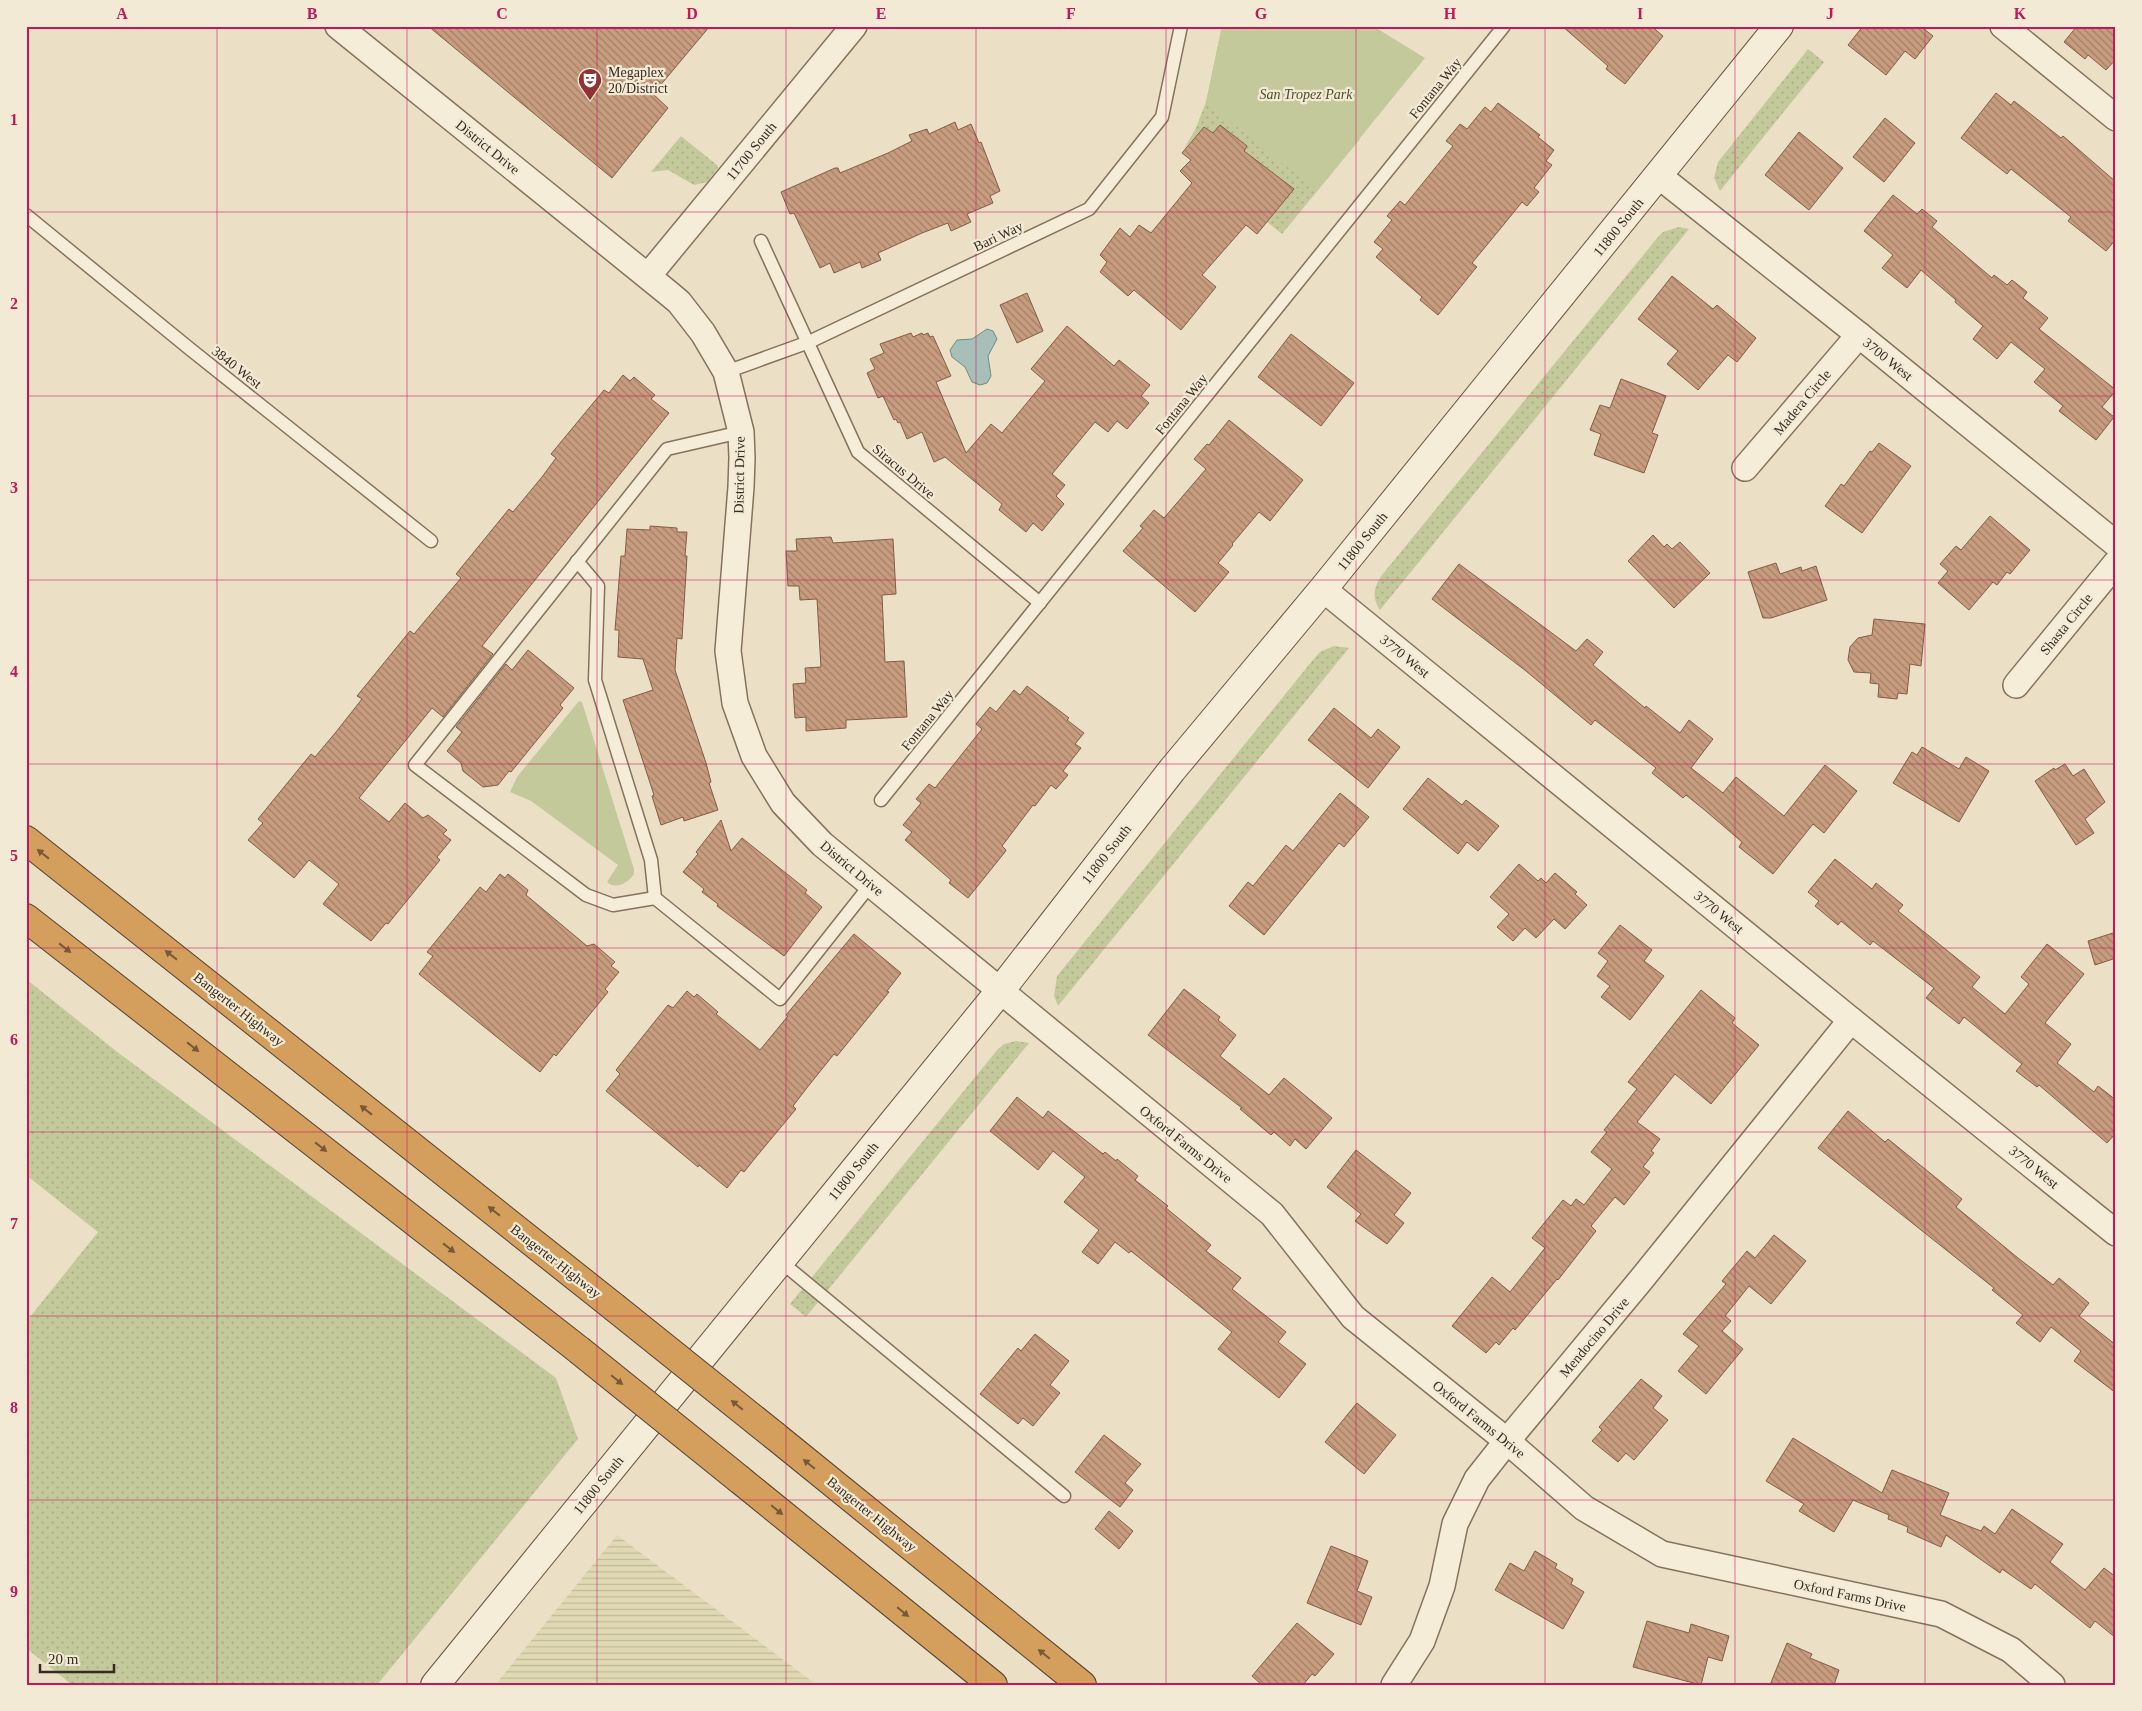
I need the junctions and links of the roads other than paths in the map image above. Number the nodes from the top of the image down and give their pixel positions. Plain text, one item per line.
1 (338, 26) edge
2 (854, 26) edge
3 (1181, 26) edge
4 (1504, 26) edge
5 (1779, 26) edge
6 (2019, 31) edge
7 (2116, 118) edge
8 (1659, 176) junction
9 (26, 215) edge
10 (761, 241) dead end
11 (648, 276) junction
12 (1859, 335) junction
13 (809, 342) junction
14 (726, 372) junction
15 (740, 432) junction
16 (1745, 468) dead end
17 (431, 541) dead end
18 (2116, 544) edge
19 (577, 561) junction
20 (2116, 563) edge
21 (1323, 590) junction
22 (1040, 604) junction
23 (2016, 685) dead end
24 (882, 800) dead end
25 (26, 840) edge
26 (871, 884) junction
27 (655, 898) junction
28 (27, 919) edge
29 (1000, 991) junction
30 (1851, 1020) junction
31 (2116, 1233) edge
32 (780, 1261) junction
33 (1507, 1441) junction
34 (1064, 1496) dead end
35 (436, 1685) edge
36 (992, 1685) edge
37 (1082, 1685) edge
38 (1394, 1685) edge
39 (2052, 1685) edge

1 - 11 street, District Drive
2 - 11 street, 11700 South
3 - 13 lane, Bari Way
4 - 22 lane, Fontana Way
5 - 8 main road, 11800 South
6 - 7 street
8 - 12 street, 3700 West
8 - 21 main road, 11800 South
9 - 17 lane, 3840 West
10 - 13 lane, Siracus Drive
11 - 14 street, District Drive
12 - 16 street, Madera Circle
12 - 18 street, 3700 West
13 - 14 lane, Bari Way
13 - 22 lane, Siracus Drive
14 - 15 street, District Drive
15 - 19 lane
15 - 26 street, District Drive
19 - 27 lane
19 - 27 lane
20 - 23 street, Shasta Circle
21 - 29 main road, 11800 South
21 - 30 street, 3770 West
22 - 24 lane, Fontana Way
37 -> 25 highway, Bangerter Highway, bridge
26 - 27 lane
26 - 29 street, District Drive
28 -> 36 highway, bridge
29 - 32 main road, 11800 South
29 - 33 street, Oxford Farms Drive
30 - 31 street, 3770 West
30 - 33 street, Mendocino Drive
32 - 34 lane
32 - 35 main road, 11800 South
33 - 38 street, Mendocino Drive
33 - 39 street, Oxford Farms Drive

